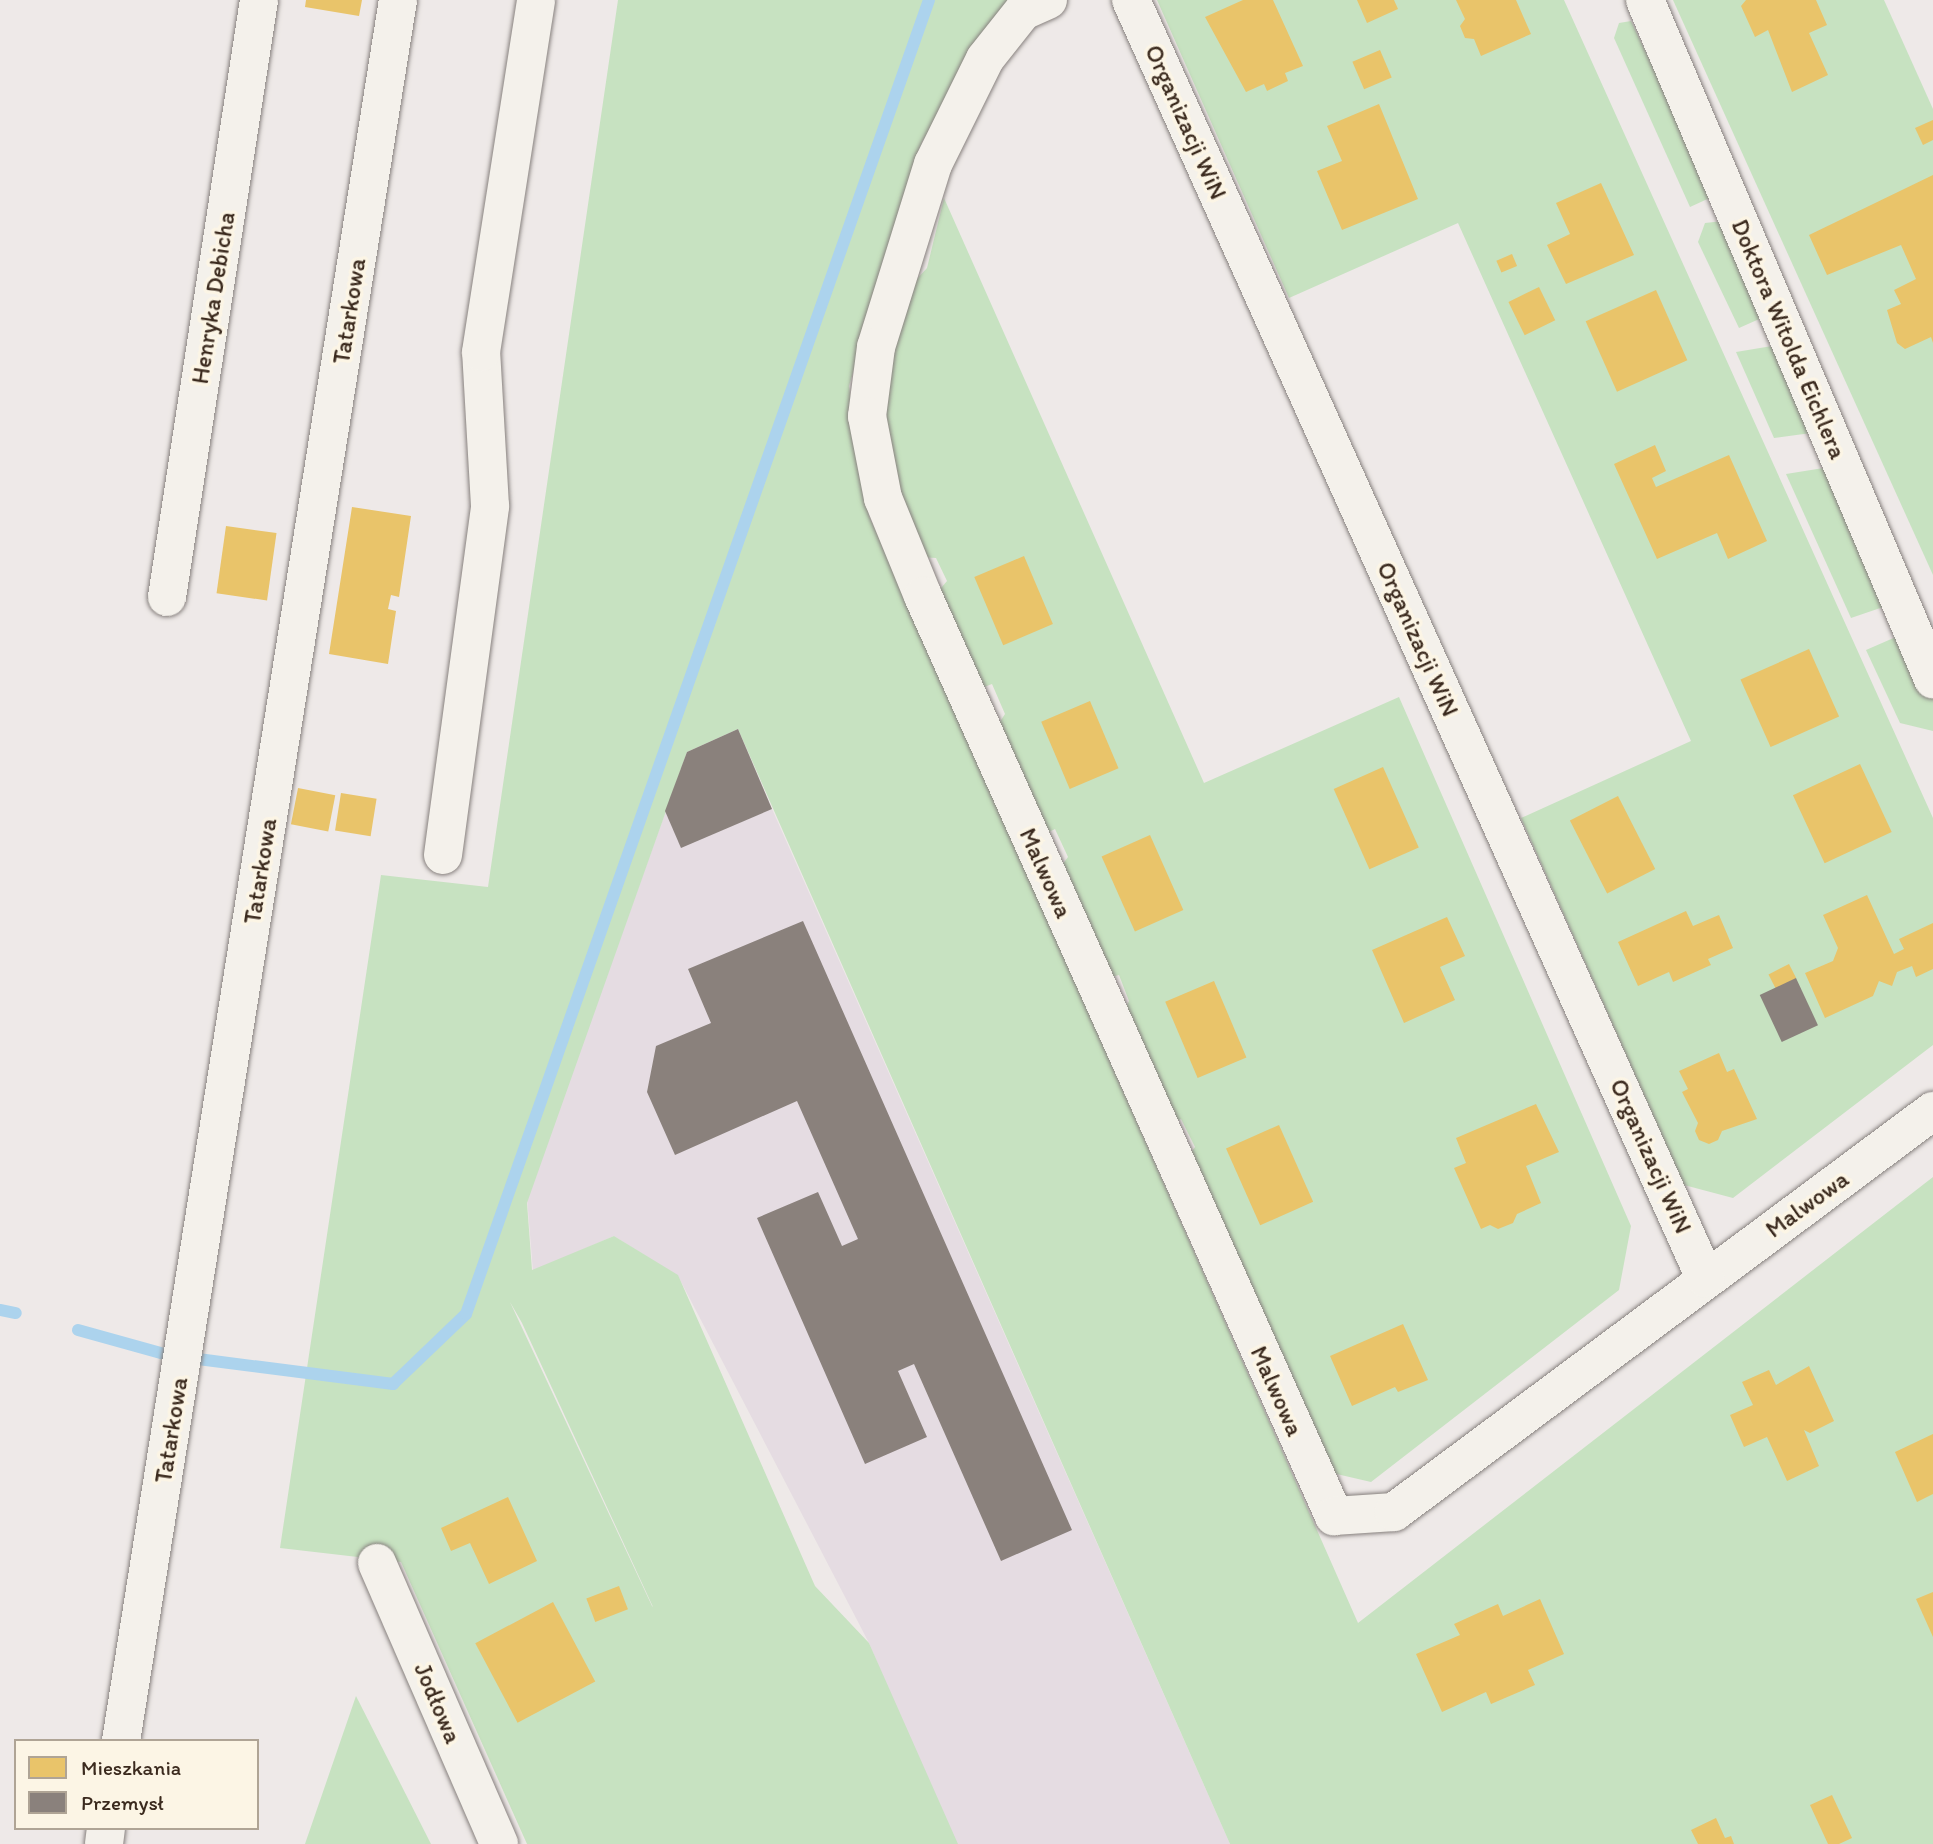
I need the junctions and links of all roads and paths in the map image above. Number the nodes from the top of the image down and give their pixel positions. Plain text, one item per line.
1 (258, 0) edge
2 (398, 0) edge
3 (536, 0) edge
4 (1048, 0) edge
5 (1131, 0) edge
6 (1645, 0) edge
7 (167, 597) dead end
8 (1933, 679) edge
9 (443, 855) dead end
10 (1933, 1111) edge
11 (1705, 1278) junction
12 (377, 1563) dead end
13 (121, 1739) edge
14 (499, 1844) edge

1 - 7 street, Henryka Debicha
2 - 13 street, Tatarkowa
3 - 9 street
4 - 11 street, Malwowa
5 - 11 street, Organizacji WiN
6 - 8 street, Doktora Witolda Eichlera
10 - 11 street, Malwowa
12 - 14 street, Jodłowa

